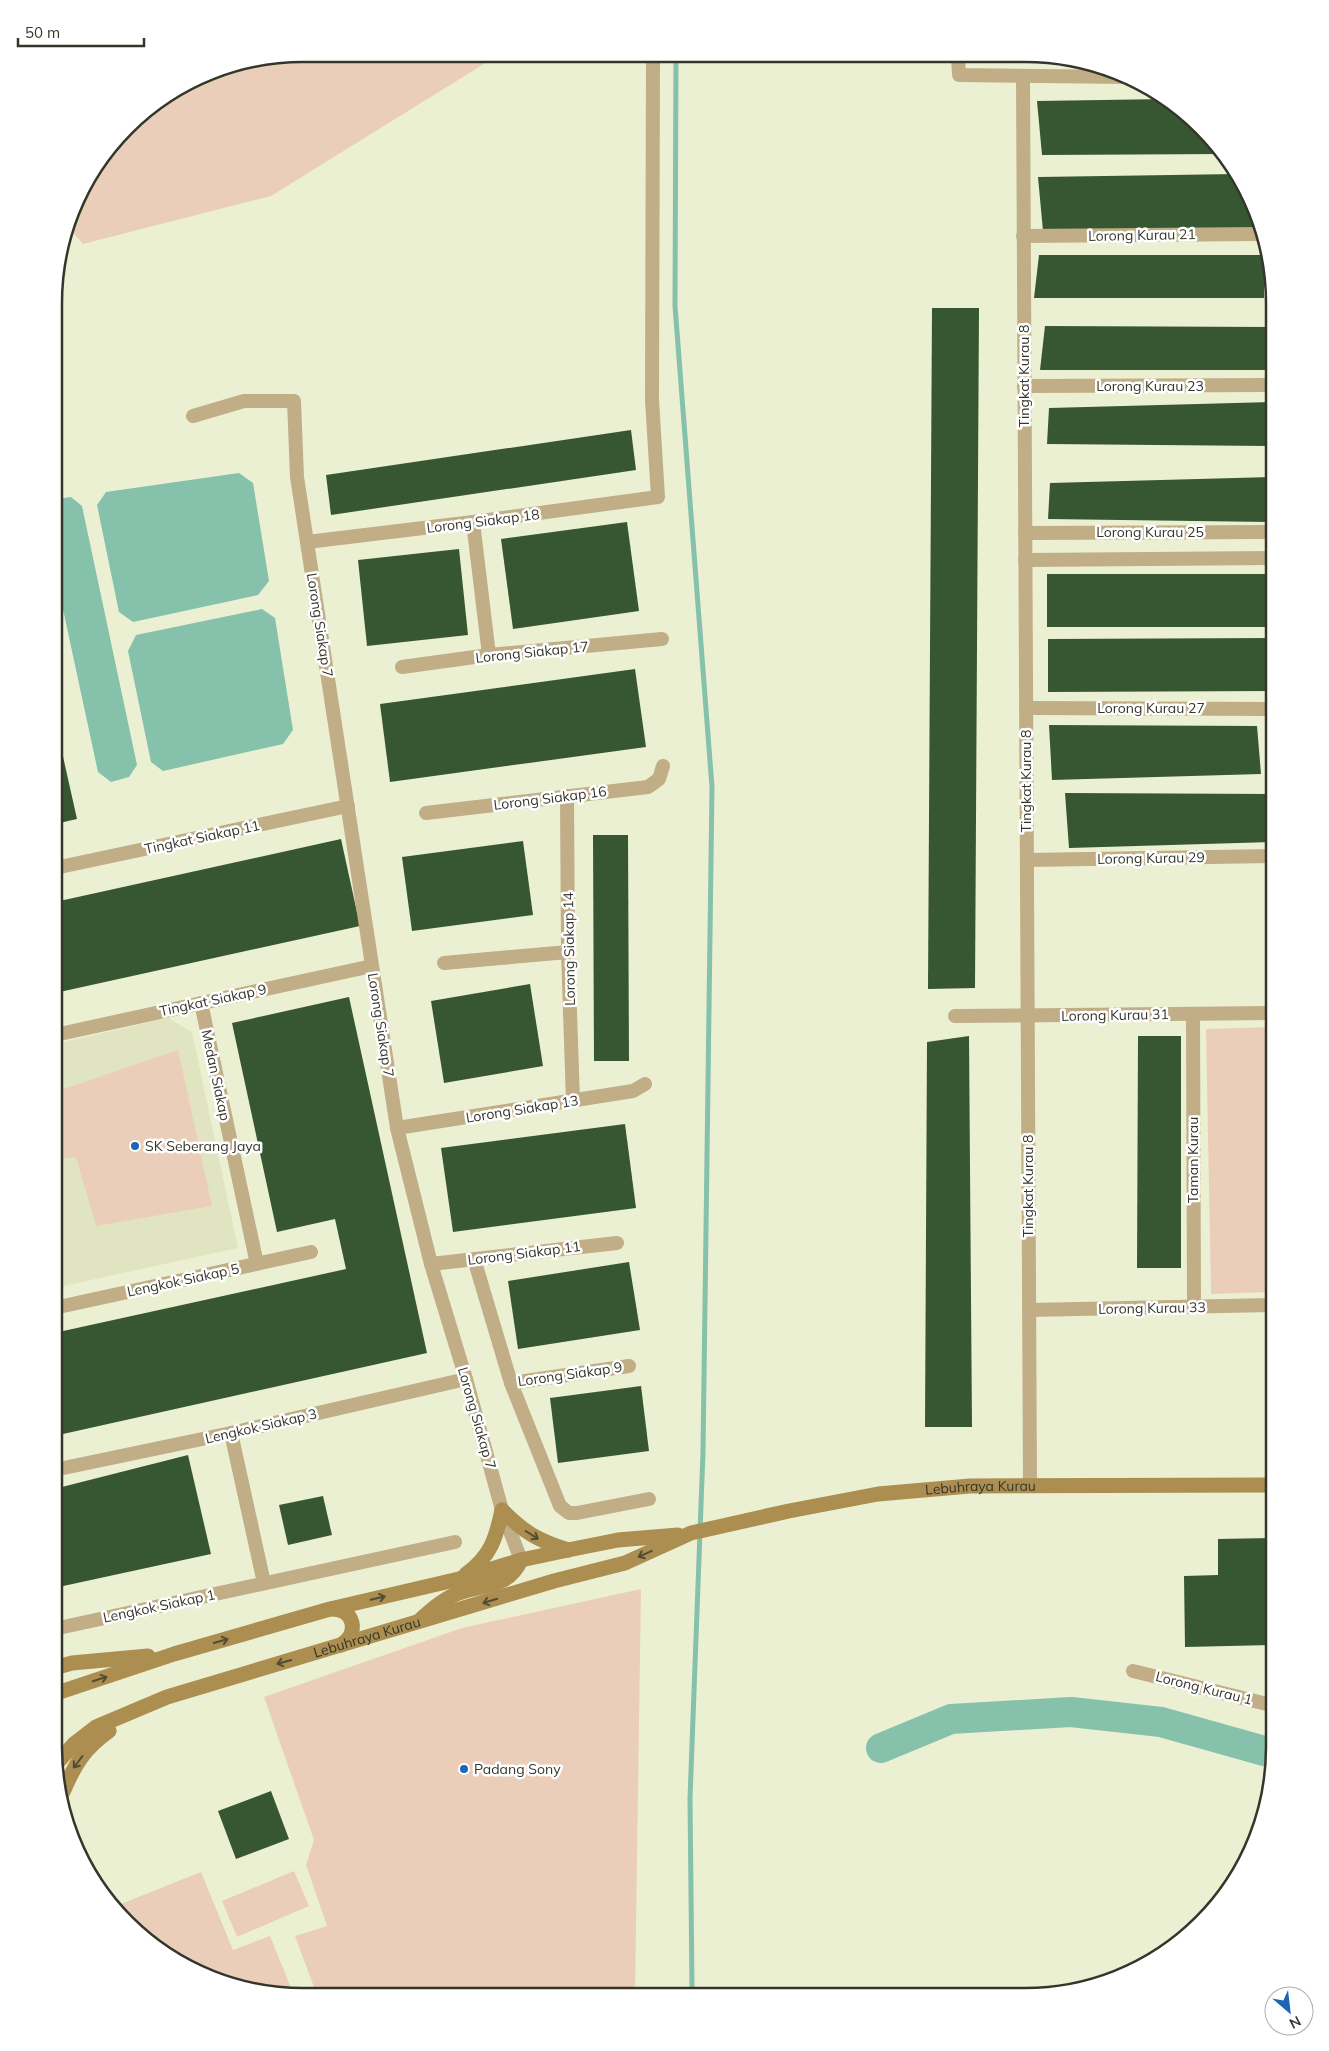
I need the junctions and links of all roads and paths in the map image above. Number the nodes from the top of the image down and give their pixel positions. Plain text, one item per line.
1 (653, 62) edge
2 (958, 62) edge
3 (1023, 76) junction
4 (1107, 77) edge
5 (1256, 234) edge
6 (1024, 236) junction
7 (1266, 385) edge
8 (1024, 386) junction
9 (193, 416) dead end
10 (473, 522) junction
11 (1025, 532) junction
12 (1266, 532) edge
13 (307, 542) junction
14 (1266, 558) edge
15 (1025, 560) junction
16 (662, 639) dead end
17 (489, 655) junction
18 (402, 667) dead end
19 (1026, 708) junction
20 (1266, 709) edge
21 (663, 766) dead end
22 (567, 796) junction
23 (348, 806) junction
24 (426, 813) dead end
25 (1266, 856) edge
26 (1027, 860) junction
27 (62, 867) edge
28 (568, 952) junction
29 (444, 963) dead end
30 (372, 966) junction
31 (201, 1003) junction
32 (1266, 1013) edge
33 (1193, 1014) junction
34 (1028, 1015) junction
35 (955, 1016) dead end
36 (62, 1033) edge
37 (644, 1084) dead end
38 (574, 1101) junction
39 (397, 1128) junction
40 (617, 1242) dead end
41 (311, 1252) dead end
42 (474, 1259) junction
43 (257, 1264) junction
44 (431, 1264) junction
45 (1266, 1305) edge
46 (62, 1306) edge
47 (1194, 1307) junction
48 (1029, 1310) junction
49 (629, 1366) dead end
50 (466, 1379) junction
51 (510, 1383) junction
52 (232, 1433) junction
53 (62, 1468) edge
54 (1030, 1485) junction
55 (1266, 1485) edge
56 (649, 1499) dead end
57 (502, 1510) junction
58 (690, 1533) junction
59 (455, 1542) dead end
60 (568, 1550) junction
61 (522, 1560) junction
62 (459, 1579) junction
63 (264, 1583) junction
64 (330, 1609) junction
65 (417, 1623) junction
66 (62, 1627) edge
67 (340, 1646) junction
68 (174, 1654) junction
69 (62, 1666) edge
70 (1134, 1671) dead end
71 (62, 1691) edge
72 (1266, 1704) edge
73 (140, 1708) junction
74 (63, 1757) edge
75 (66, 1785) edge

1 - 10 street, Lorong Siakap 18
2 - 3 street
3 - 4 street
3 - 6 street, Tingkat Kurau 8
5 - 6 street, Lorong Kurau 21
6 - 8 street, Tingkat Kurau 8
7 - 8 street, Lorong Kurau 23
8 - 11 street, Tingkat Kurau 8
9 - 13 street, Lorong Siakap 7
10 - 13 street, Lorong Siakap 18
10 - 17 street
11 - 12 street, Lorong Kurau 25
11 - 15 street, Tingkat Kurau 8
13 - 23 street, Lorong Siakap 7
14 - 15 street, Lorong Kurau 25
15 - 19 street, Tingkat Kurau 8
16 - 17 street, Lorong Siakap 17
17 - 18 street, Lorong Siakap 17
19 - 20 street, Lorong Kurau 27
19 - 26 street, Tingkat Kurau 8
21 - 22 street, Lorong Siakap 16
22 - 24 street, Lorong Siakap 16
22 - 28 street, Lorong Siakap 14
23 - 27 street, Tingkat Siakap 11
23 - 30 street, Lorong Siakap 7
25 - 26 street, Lorong Kurau 29
26 - 34 street, Tingkat Kurau 8
28 - 29 street
28 - 38 street, Lorong Siakap 14
30 - 31 street, Tingkat Siakap 9
30 - 39 street, Lorong Siakap 7
31 - 36 street, Tingkat Siakap 9
31 - 43 street, Medan Siakap
32 - 33 street, Lorong Kurau 31
33 - 34 street, Lorong Kurau 31
33 - 47 street, Taman Kurau
34 - 35 street, Lorong Kurau 31
34 - 48 street, Tingkat Kurau 8
37 - 38 street, Lorong Siakap 13
38 - 39 street, Lorong Siakap 13
39 - 44 street, Lorong Siakap 7
40 - 42 street, Lorong Siakap 11
41 - 43 street, Lengkok Siakap 5
42 - 44 street, Lorong Siakap 11
42 - 51 street
43 - 46 street, Lengkok Siakap 5
44 - 50 street, Lorong Siakap 7
45 - 47 street, Lorong Kurau 33
47 - 48 street, Lorong Kurau 33
48 - 54 street, Tingkat Kurau 8
49 - 51 street, Lorong Siakap 9
50 - 52 street, Lengkok Siakap 3
50 - 57 street, Lorong Siakap 7
51 - 56 street
52 - 53 street, Lengkok Siakap 3
52 - 63 street
54 - 55 street, Lebuhraya Kurau
54 - 58 street, Lebuhraya Kurau
57 -> 60 street
57 - 61 street, Lorong Siakap 7
57 - 62 street
58 - 60 street, Lebuhraya Kurau
58 -> 65 street, Lebuhraya Kurau
59 - 63 street, Lengkok Siakap 1
60 - 61 street, Lebuhraya Kurau
61 - 62 street, Lebuhraya Kurau
61 - 65 street
64 -> 62 street, Lebuhraya Kurau
63 - 66 street, Lengkok Siakap 1
64 - 67 street
68 -> 64 street, Lebuhraya Kurau
65 - 67 street, Lebuhraya Kurau
67 -> 73 street, Lebuhraya Kurau
68 - 69 street
71 -> 68 street, Lebuhraya Kurau
70 - 72 street, Lorong Kurau 1
73 - 74 street, Lebuhraya Kurau
73 -> 75 street

